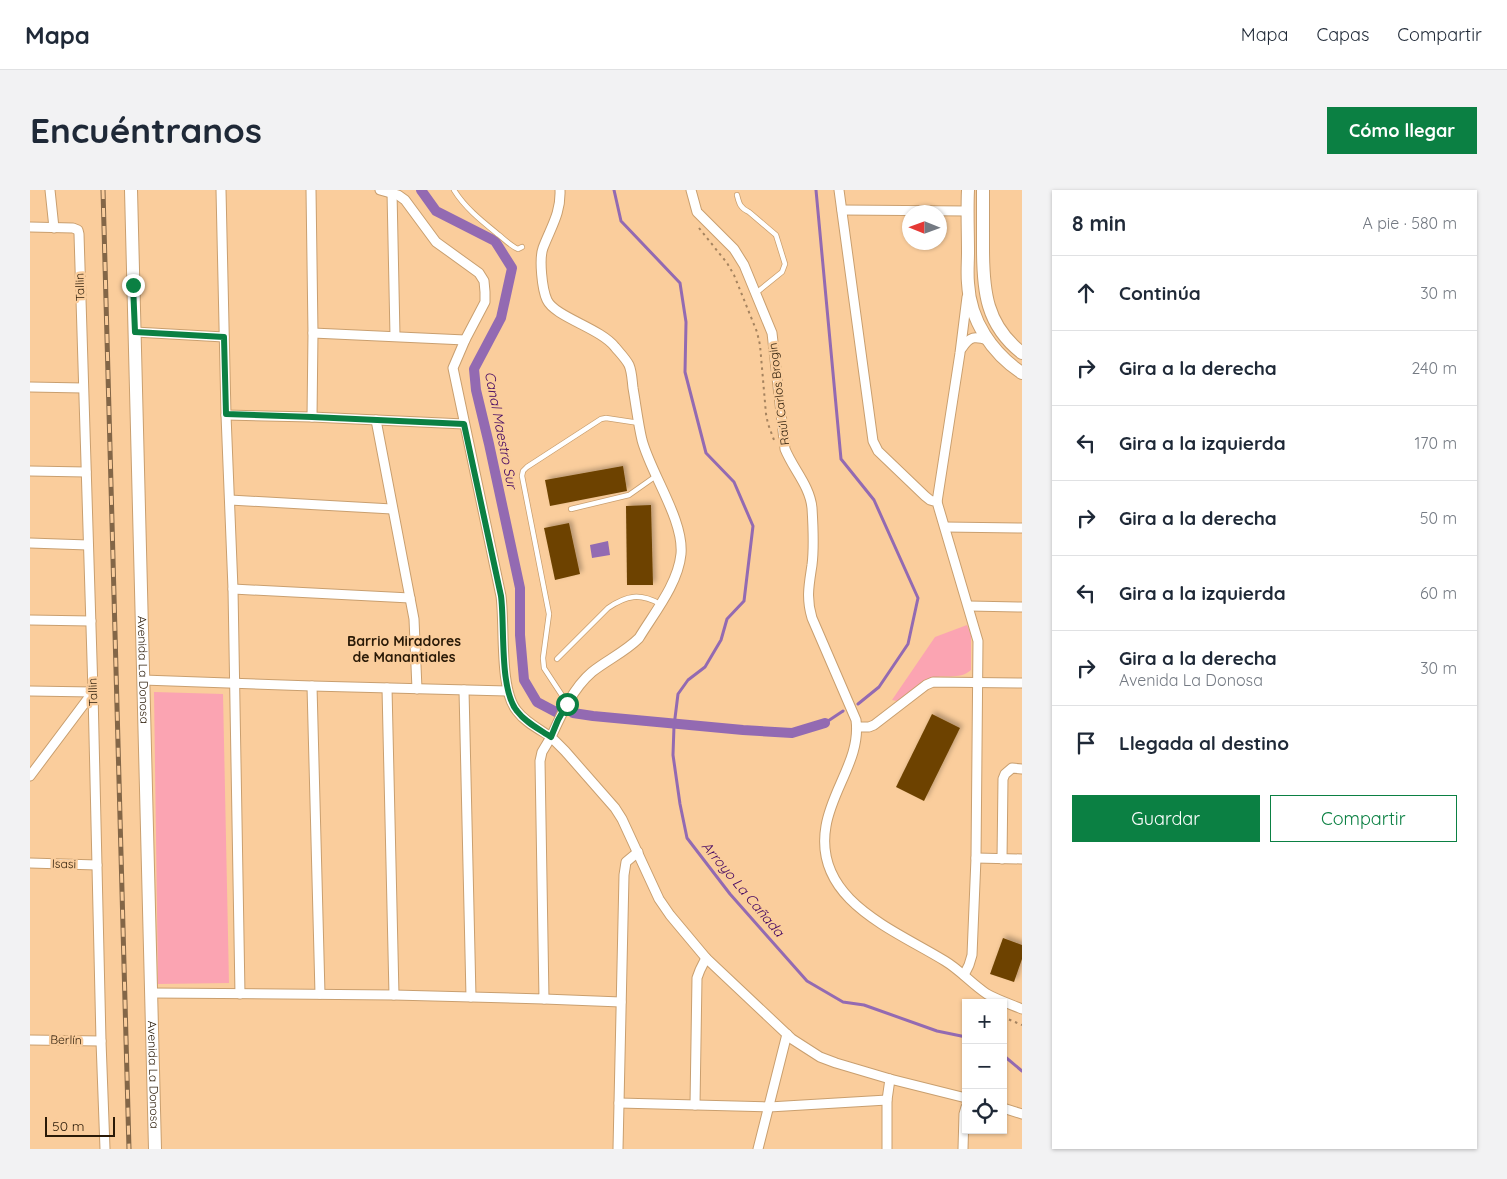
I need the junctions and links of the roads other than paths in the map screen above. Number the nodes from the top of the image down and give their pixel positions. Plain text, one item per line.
1 (50, 190) edge
2 (131, 190) edge
3 (222, 190) edge
4 (311, 190) edge
5 (380, 190) edge
6 (454, 190) edge
7 (560, 190) edge
8 (691, 190) edge
9 (839, 190) edge
10 (968, 190) edge
11 (983, 190) edge
12 (392, 192) junction
13 (737, 195) dead end
14 (842, 210) junction
15 (968, 211) junction
16 (30, 227) edge
17 (54, 228) junction
18 (522, 247) dead end
19 (968, 284) junction
20 (756, 294) junction
21 (135, 332) junction
22 (313, 334) junction
23 (395, 336) junction
24 (224, 337) junction
25 (465, 340) junction
26 (988, 340) junction
27 (961, 350) junction
28 (1022, 353) edge
29 (1022, 373) edge
30 (30, 387) edge
31 (83, 388) junction
32 (226, 414) junction
33 (312, 417) junction
34 (376, 420) junction
35 (639, 423) junction
36 (464, 424) junction
37 (30, 471) edge
38 (86, 472) junction
39 (656, 476) junction
40 (230, 500) junction
41 (937, 502) junction
42 (392, 509) junction
43 (572, 509) dead end
44 (945, 527) junction
45 (1022, 528) edge
46 (30, 543) edge
47 (88, 544) junction
48 (233, 589) junction
49 (410, 598) junction
50 (660, 604) junction
51 (969, 606) junction
52 (1022, 606) edge
53 (30, 620) edge
54 (91, 621) junction
55 (557, 659) dead end
56 (144, 680) junction
57 (978, 682) junction
58 (1022, 683) edge
59 (234, 684) junction
60 (312, 686) junction
61 (387, 688) junction
62 (416, 689) junction
63 (464, 690) junction
64 (30, 691) edge
65 (507, 691) junction
66 (93, 692) junction
67 (567, 704) junction
68 (857, 727) junction
69 (551, 737) junction
70 (1022, 769) edge
71 (30, 776) edge
72 (638, 852) junction
73 (976, 858) junction
74 (1002, 859) junction
75 (1022, 859) edge
76 (30, 863) edge
77 (97, 864) junction
78 (706, 958) junction
79 (964, 975) junction
80 (151, 993) junction
81 (240, 994) junction
82 (320, 994) junction
83 (394, 995) junction
84 (471, 997) junction
85 (544, 999) junction
86 (621, 1002) junction
87 (1022, 1009) edge
88 (787, 1034) junction
89 (30, 1040) edge
90 (101, 1041) junction
91 (890, 1079) junction
92 (962, 1097) edge
93 (887, 1100) junction
94 (619, 1103) junction
95 (695, 1105) junction
96 (769, 1107) junction
97 (1007, 1109) edge
98 (1022, 1114) edge
99 (963, 1134) edge
100 (105, 1149) edge
101 (155, 1149) edge
102 (618, 1149) edge
103 (758, 1149) edge
104 (887, 1149) edge
105 (963, 1149) edge

1 - 17 street
2 - 21 main road, Avenida La Donosa
3 - 24 street
4 - 22 street
5 - 12 street
6 - 18 lane
7 - 35 street
8 - 20 street, Raúl Carlos Brogin
9 - 14 street
10 - 15 main road
11 - 28 main road
12 - 23 street
12 - 25 street
13 - 20 lane
14 - 15 street
14 - 41 street
15 - 19 main road
16 - 17 street
17 - 31 street, Tallin
19 - 26 main road
19 - 27 street
20 - 68 street, Raúl Carlos Brogin
21 - 24 street
21 - 56 main road, Avenida La Donosa
22 - 23 street
22 - 33 street
23 - 25 street
24 - 32 street
25 - 36 street
26 - 27 street
26 - 29 main road
27 - 41 street
30 - 31 street
31 - 38 street, Tallin
32 - 33 street
32 - 40 street
33 - 34 street
34 - 36 street
34 - 42 street
35 - 39 street
35 - 67 lane
36 - 65 street
37 - 38 street
38 - 47 street, Tallin
39 - 43 lane
39 - 50 street
40 - 42 street
40 - 48 street
41 - 44 street
42 - 49 street
44 - 45 street
44 - 51 street
46 - 47 street
47 - 54 street, Tallin
48 - 49 street
48 - 59 street
49 - 62 street
50 - 55 lane
50 - 67 street
51 - 52 street
51 - 57 street
53 - 54 street
54 - 66 street, Tallin
56 - 59 street
56 - 80 main road, Avenida La Donosa
57 - 58 street
57 - 68 street
57 - 73 street
59 - 60 street
59 - 81 street
60 - 61 street
60 - 82 street
61 - 62 street
61 - 83 street
62 - 63 street
63 - 65 street
63 - 84 street
64 - 66 street
65 - 69 street
66 - 71 street
66 - 77 street, Tallin
67 - 69 street
68 - 79 street
69 - 72 street
69 - 85 street
70 - 74 street
72 - 78 street
72 - 86 street
73 - 74 street
73 - 79 street
74 - 75 street
76 - 77 street, Isasi
77 - 90 street, Tallin
78 - 88 street
78 - 95 street
79 - 87 street
80 - 81 street
80 - 101 main road, Avenida La Donosa
81 - 82 street
82 - 83 street
83 - 84 street
84 - 85 street
85 - 86 street
86 - 94 street
88 - 91 street
88 - 96 street
89 - 90 street, Berlín
90 - 100 street, Tallin
91 - 92 street
91 - 93 street
93 - 96 street
93 - 104 street
94 - 95 street
94 - 102 street
95 - 96 street
96 - 103 street
97 - 98 street
99 - 105 street

